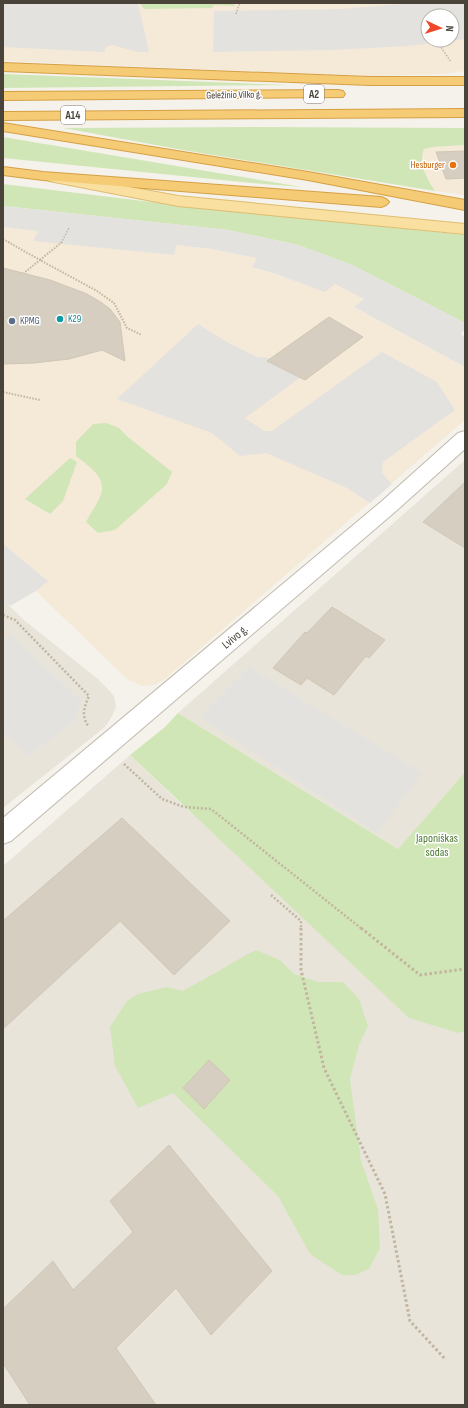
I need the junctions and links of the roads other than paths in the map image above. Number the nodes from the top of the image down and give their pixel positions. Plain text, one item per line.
1 (3, 67) edge
2 (465, 81) edge
3 (465, 87) edge
4 (3, 96) edge
5 (465, 106) edge
6 (394, 113) junction
7 (465, 113) edge
8 (3, 116) edge
9 (3, 126) edge
10 (3, 171) edge
11 (43, 176) junction
12 (465, 206) edge
13 (465, 209) edge
14 (465, 229) edge
15 (465, 438) edge
16 (3, 833) edge

1 - 2 highway
3 - 4 highway, Geležinio Vilko g. / A2
5 - 6 highway, Geležinio Vilko g.
6 - 7 highway, Geležinio Vilko g. / A14
6 - 8 highway, Geležinio Vilko g. / A14
9 - 12 highway
10 - 11 highway
11 - 13 highway
11 - 14 main road
15 - 16 street, Lvivo g.

